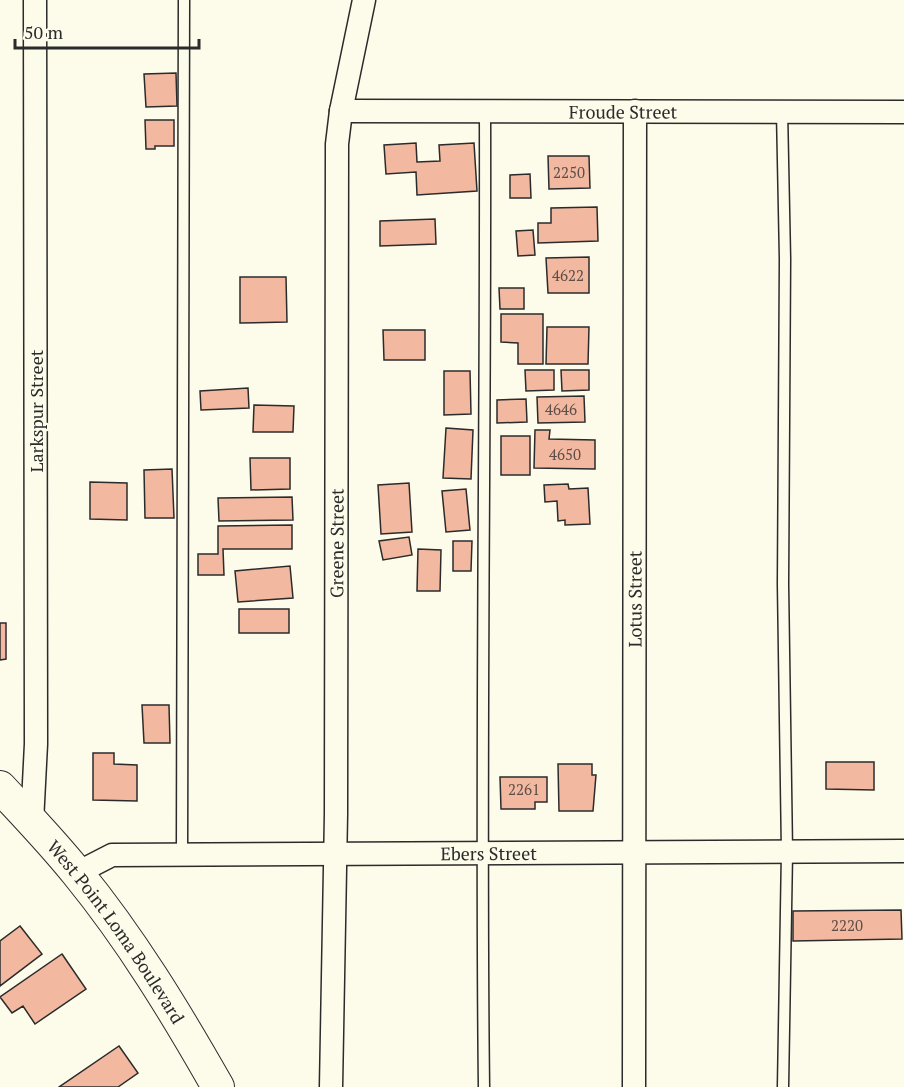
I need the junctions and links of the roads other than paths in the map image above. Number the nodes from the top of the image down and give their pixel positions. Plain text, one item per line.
1 (35, 0) edge
2 (184, 0) edge
3 (364, 0) edge
4 (485, 110) junction
5 (340, 111) junction
6 (635, 111) junction
7 (782, 111) junction
8 (904, 112) edge
9 (0, 787) edge
10 (32, 822) junction
11 (904, 851) edge
12 (787, 852) junction
13 (481, 853) junction
14 (635, 853) junction
15 (335, 854) junction
16 (182, 855) junction
17 (77, 873) junction
18 (218, 1087) edge
19 (331, 1087) edge
20 (484, 1087) edge
21 (634, 1087) edge
22 (783, 1087) edge

1 - 10 street, Larkspur Street
2 - 16 lane
3 - 5 street, Greene Street
4 - 5 street, Froude Street
4 - 6 street, Froude Street
4 - 13 lane
5 - 15 street, Greene Street
6 - 7 street, Froude Street
6 - 14 street, Lotus Street
7 - 8 street, Froude Street
7 - 12 lane
9 - 10 main road, West Point Loma Boulevard
10 - 17 main road, West Point Loma Boulevard
11 - 12 street, Ebers Street
12 - 14 street, Ebers Street
12 - 22 lane
13 - 14 street, Ebers Street
13 - 15 street, Ebers Street
13 - 20 lane
14 - 21 street, Lotus Street
15 - 16 street, Ebers Street
15 - 19 street, Greene Street
16 - 17 street, Ebers Street
17 - 18 main road, West Point Loma Boulevard

